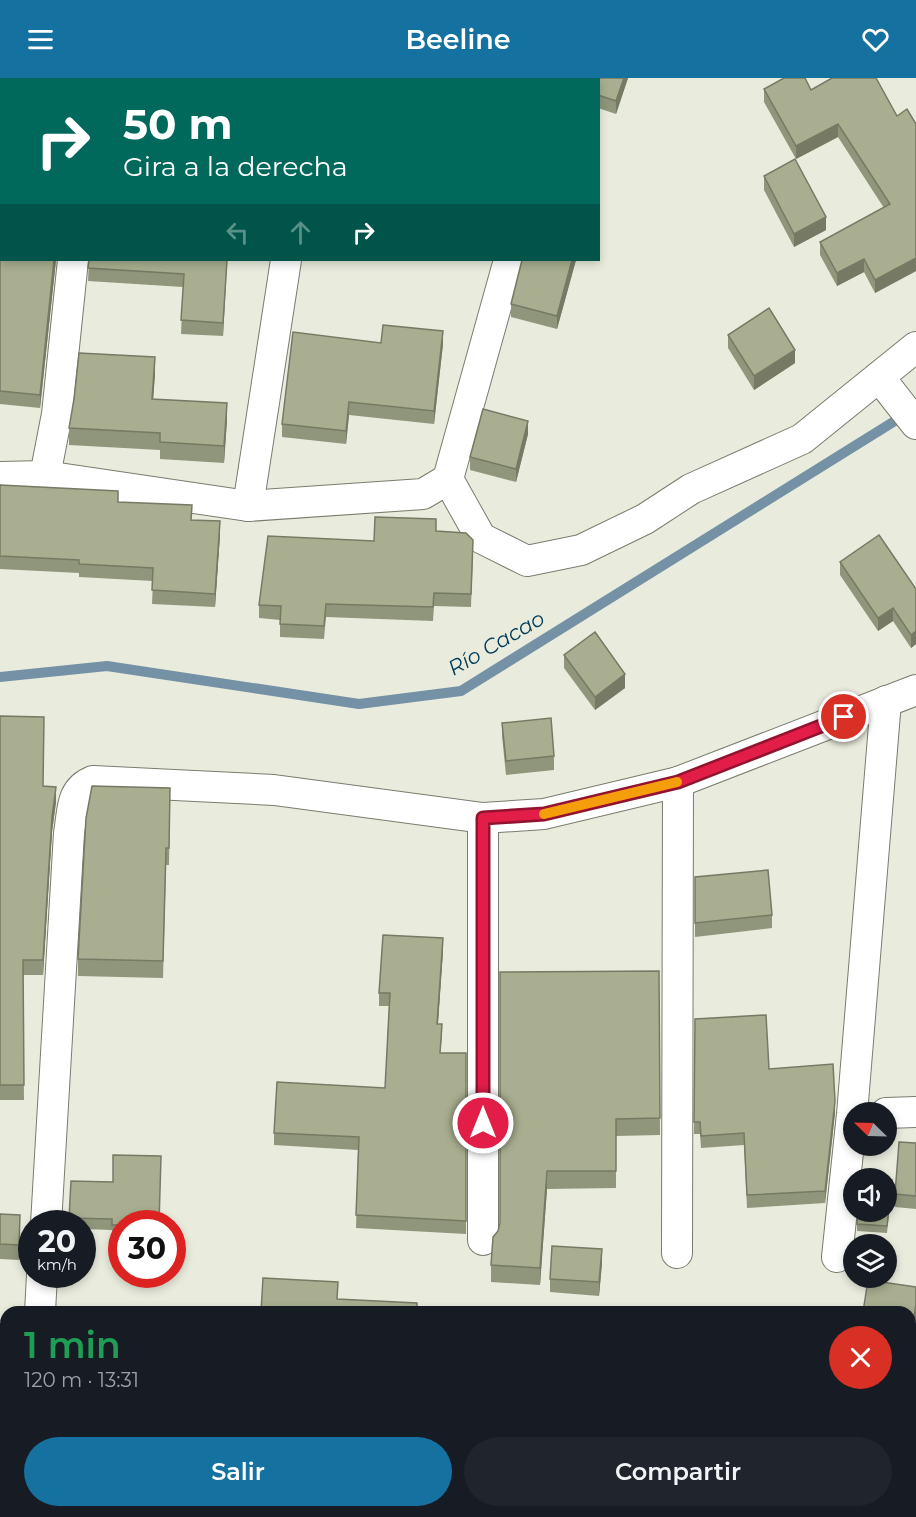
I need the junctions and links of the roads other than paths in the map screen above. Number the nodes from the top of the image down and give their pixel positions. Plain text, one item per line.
1 (73, 261) edge
2 (286, 261) edge
3 (509, 261) edge
4 (916, 347) edge
5 (886, 386) junction
6 (916, 424) edge
7 (45, 476) junction
8 (0, 477) edge
9 (448, 479) junction
10 (248, 506) junction
11 (916, 690) edge
12 (886, 701) junction
13 (678, 782) junction
14 (483, 818) junction
15 (854, 1102) edge
16 (916, 1112) edge
17 (897, 1113) edge
18 (848, 1156) edge
19 (46, 1210) edge
20 (483, 1240) dead end
21 (677, 1253) dead end
22 (837, 1257) dead end
23 (41, 1288) edge
24 (40, 1306) edge

1 - 7 street
2 - 10 street
3 - 9 street
4 - 5 street
5 - 6 street
5 - 9 street
7 - 8 street
7 - 10 street
9 - 10 street
11 - 12 street
12 - 13 street
12 - 15 street
13 - 14 street
13 - 21 street
14 - 19 street
14 - 20 street
16 - 17 street
18 - 22 street
23 - 24 street

